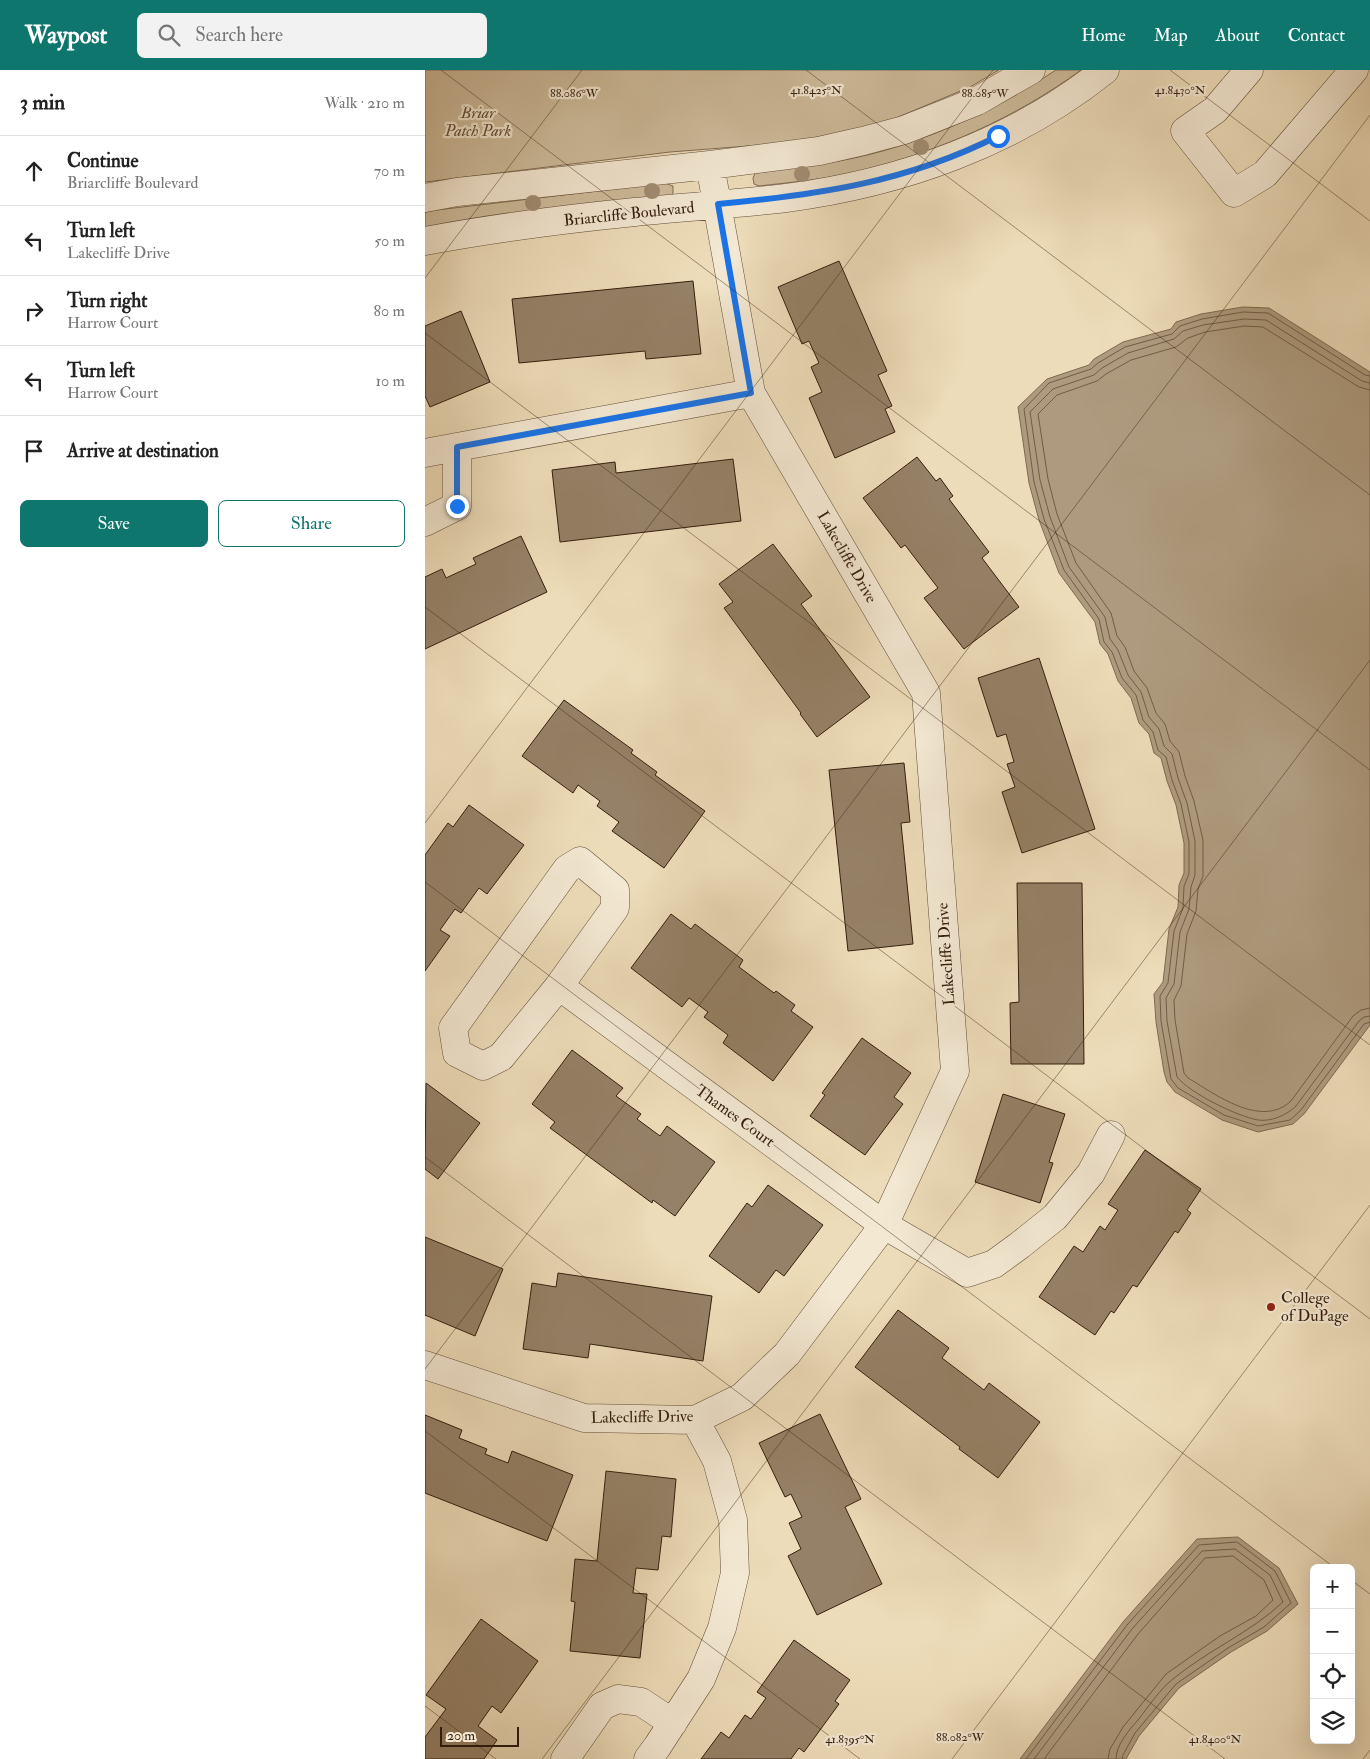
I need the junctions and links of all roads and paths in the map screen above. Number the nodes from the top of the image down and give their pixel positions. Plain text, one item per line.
1 (1031, 70) edge
2 (1105, 70) edge
3 (1249, 70) edge
4 (1354, 70) edge
5 (710, 165) junction
6 (425, 198) edge
7 (718, 204) junction
8 (425, 241) edge
9 (751, 393) junction
10 (457, 447) junction
11 (425, 453) edge
12 (425, 522) edge
13 (559, 986) junction
14 (1111, 1135) dead end
15 (884, 1225) junction
16 (425, 1365) edge
17 (695, 1420) junction
18 (673, 1723) junction
19 (565, 1759) edge
20 (648, 1759) edge

1 - 5 street
2 - 7 street, Briarcliffe Boulevard
3 - 4 street
5 - 6 street
5 - 7 street, Lakecliffe Drive
7 - 8 street, Briarcliffe Boulevard
7 - 9 street, Lakecliffe Drive
9 - 10 street
9 - 15 street, Lakecliffe Drive
10 - 11 street
10 - 12 street
13 - 13 street
13 - 15 street, Thames Court
14 - 15 street, Thames Court
15 - 17 street, Lakecliffe Drive
16 - 17 street, Lakecliffe Drive
17 - 18 street
18 - 19 street
18 - 20 street

